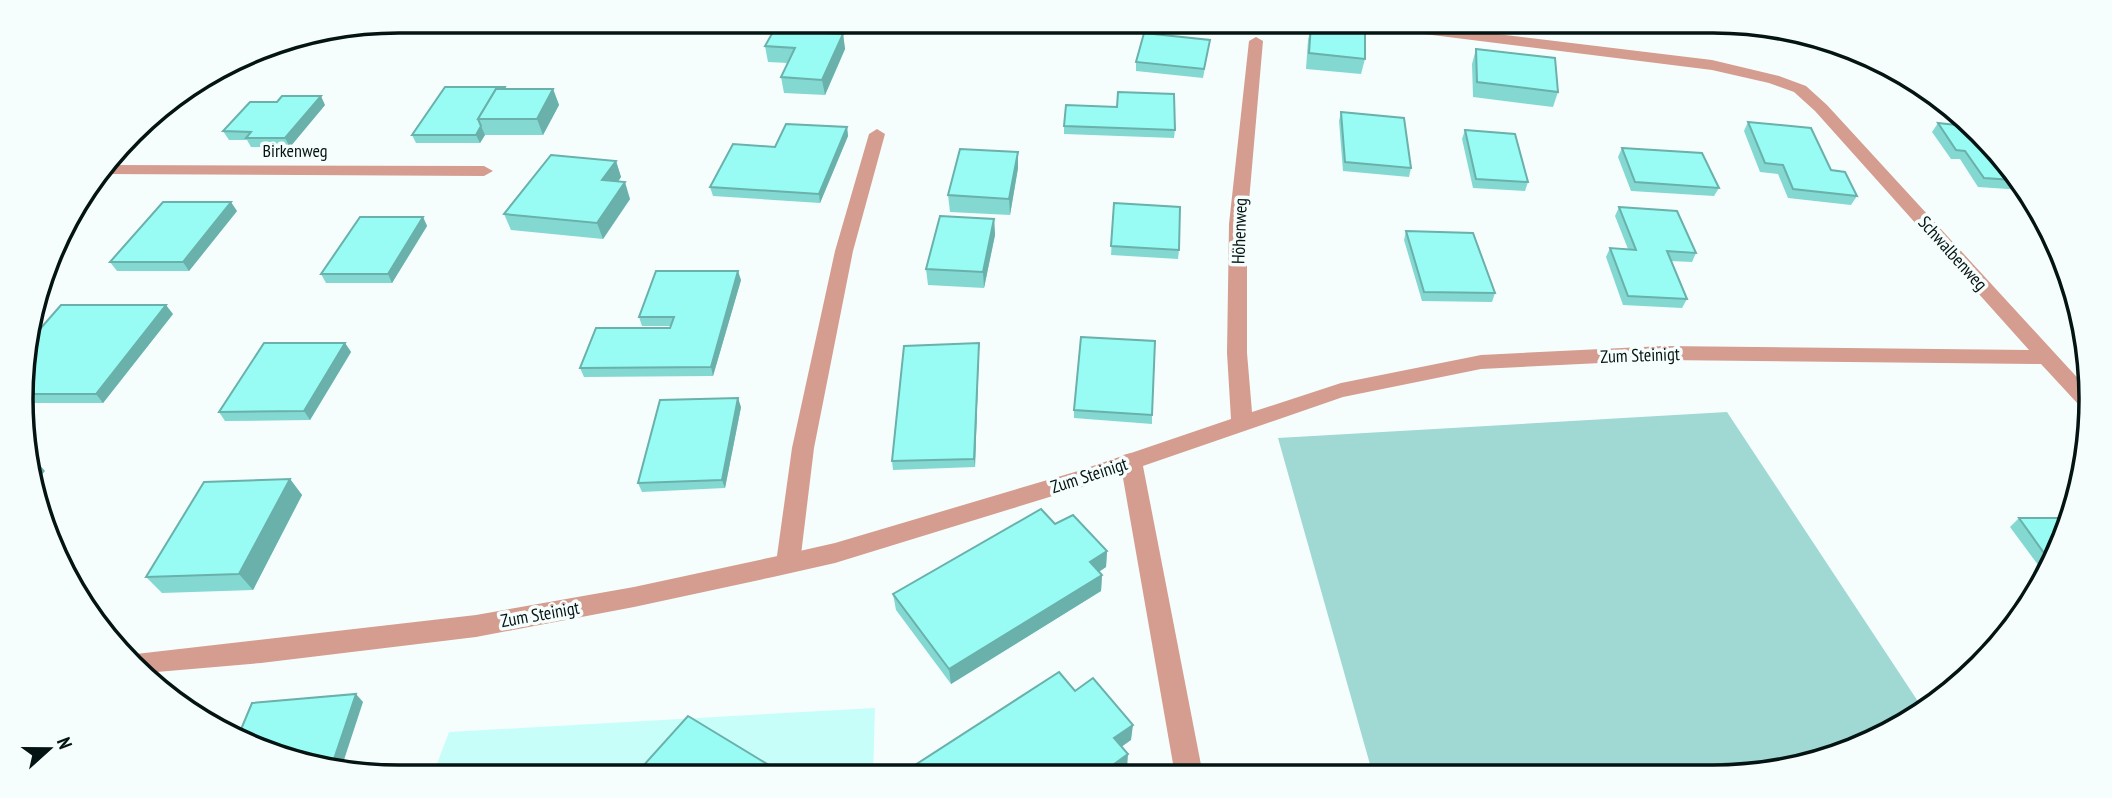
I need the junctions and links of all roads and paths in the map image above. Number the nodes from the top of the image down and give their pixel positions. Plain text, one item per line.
1 (1450, 33) edge
2 (1256, 41) dead end
3 (877, 134) dead end
4 (114, 170) edge
5 (484, 172) dead end
6 (2048, 357) junction
7 (2079, 392) edge
8 (1242, 422) junction
9 (1132, 461) junction
10 (788, 563) junction
11 (145, 662) edge
12 (1187, 765) edge

1 - 6 street, Schwalbenweg
2 - 8 street, Höhenweg
3 - 10 street
4 - 5 street, Birkenweg
6 - 7 street, Schwalbenweg
6 - 8 street, Zum Steinigt
8 - 9 street, Zum Steinigt
9 - 10 street, Zum Steinigt
9 - 12 street
10 - 11 street, Zum Steinigt

